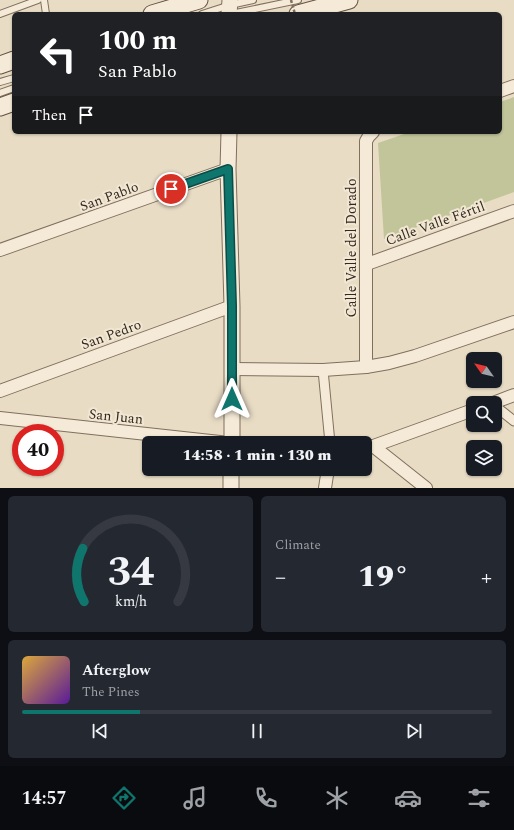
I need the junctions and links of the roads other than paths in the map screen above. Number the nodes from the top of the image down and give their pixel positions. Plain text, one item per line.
1 (38, 0) edge
2 (44, 0) edge
3 (199, 0) edge
4 (253, 0) edge
5 (298, 0) edge
6 (349, 0) edge
7 (176, 3) edge
8 (230, 8) edge
9 (46, 12) edge
10 (156, 12) edge
11 (211, 12) edge
12 (305, 12) edge
13 (0, 14) edge
14 (12, 61) edge
15 (0, 65) edge
16 (12, 79) edge
17 (0, 82) edge
18 (514, 86) edge
19 (12, 89) edge
20 (502, 90) edge
21 (0, 93) edge
22 (12, 103) edge
23 (0, 107) edge
24 (229, 134) edge
25 (371, 134) edge
26 (228, 169) junction
27 (514, 211) edge
28 (0, 250) edge
29 (367, 264) junction
30 (232, 306) junction
31 (514, 322) edge
32 (366, 367) junction
33 (232, 370) junction
34 (323, 370) junction
35 (0, 391) edge
36 (514, 395) edge
37 (502, 400) edge
38 (466, 412) edge
39 (502, 412) edge
40 (0, 418) edge
41 (514, 421) edge
42 (166, 436) edge
43 (230, 436) edge
44 (329, 436) edge
45 (372, 446) edge
46 (372, 449) edge
47 (231, 476) edge
48 (327, 476) edge
49 (231, 488) edge
50 (325, 488) edge
51 (426, 488) edge

1 - 13 lane
2 - 9 lane
3 - 7 main road
4 - 8 lane
5 - 8 lane
6 - 12 main road
7 - 10 main road
8 - 11 lane
14 - 15 main road
16 - 17 lane
18 - 20 street
19 - 21 lane
22 - 23 main road
24 - 26 street
25 - 29 street, Calle Valle del Dorado
26 - 28 street, San Pablo
26 - 30 street
27 - 29 street, Calle Valle Fértil
29 - 32 street, Calle Valle del Dorado
30 - 33 street
30 - 35 street, San Pedro
31 - 32 street
32 - 34 street
33 - 34 street
33 - 43 street
34 - 44 street
36 - 37 street
38 - 45 street
39 - 41 street
40 - 42 street, San Juan
46 - 51 street
47 - 49 street
48 - 50 street

